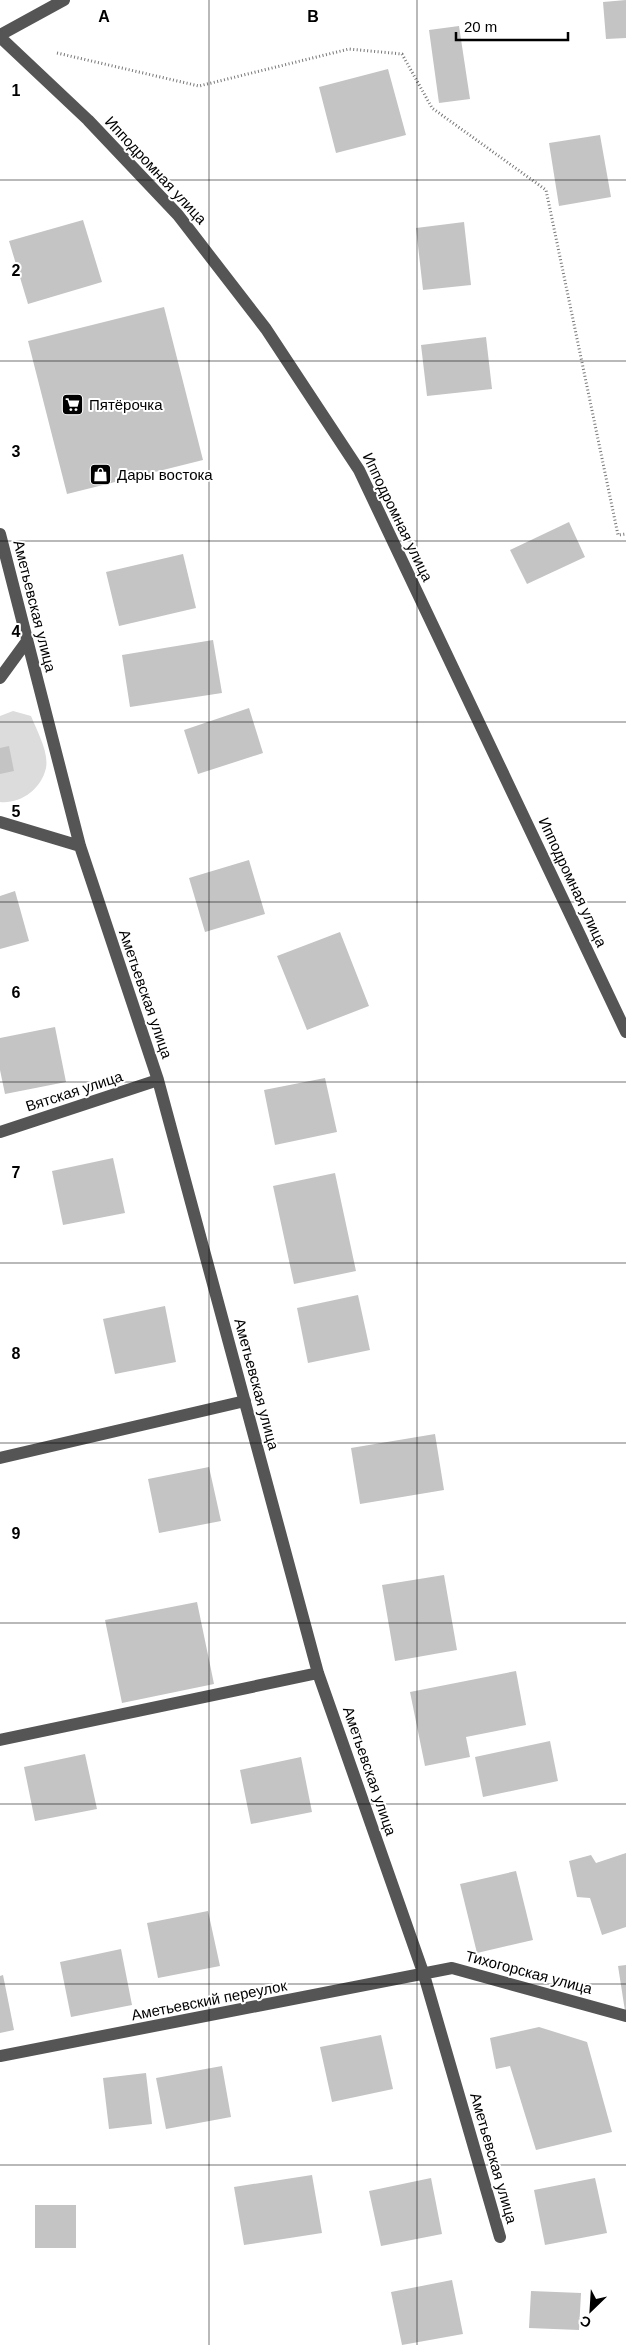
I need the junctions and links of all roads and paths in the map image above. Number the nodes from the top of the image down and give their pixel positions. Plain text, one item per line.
1 (64, 0) edge
2 (0, 36) edge
3 (56, 53) dead end
4 (0, 534) edge
5 (626, 534) edge
6 (27, 641) junction
7 (0, 678) edge
8 (0, 822) edge
9 (80, 846) junction
10 (626, 1032) edge
11 (158, 1080) junction
12 (0, 1132) edge
13 (244, 1401) junction
14 (0, 1458) edge
15 (318, 1673) junction
16 (0, 1740) edge
17 (424, 1975) junction
18 (626, 2016) edge
19 (0, 2056) edge
20 (500, 2237) dead end

1 - 2 street
2 - 10 street, Ипподромная улица
3 - 5 path
4 - 6 street, Аметьевская улица
6 - 7 street
6 - 9 street, Аметьевская улица
8 - 9 street
9 - 11 street, Аметьевская улица
11 - 12 street, Вятская улица
11 - 13 street, Аметьевская улица
13 - 14 street
13 - 15 street, Аметьевская улица
15 - 16 street
15 - 17 street, Аметьевская улица
17 - 18 street, Тихогорская улица
17 - 19 street, Аметьевский переулок
17 - 20 street, Аметьевская улица

